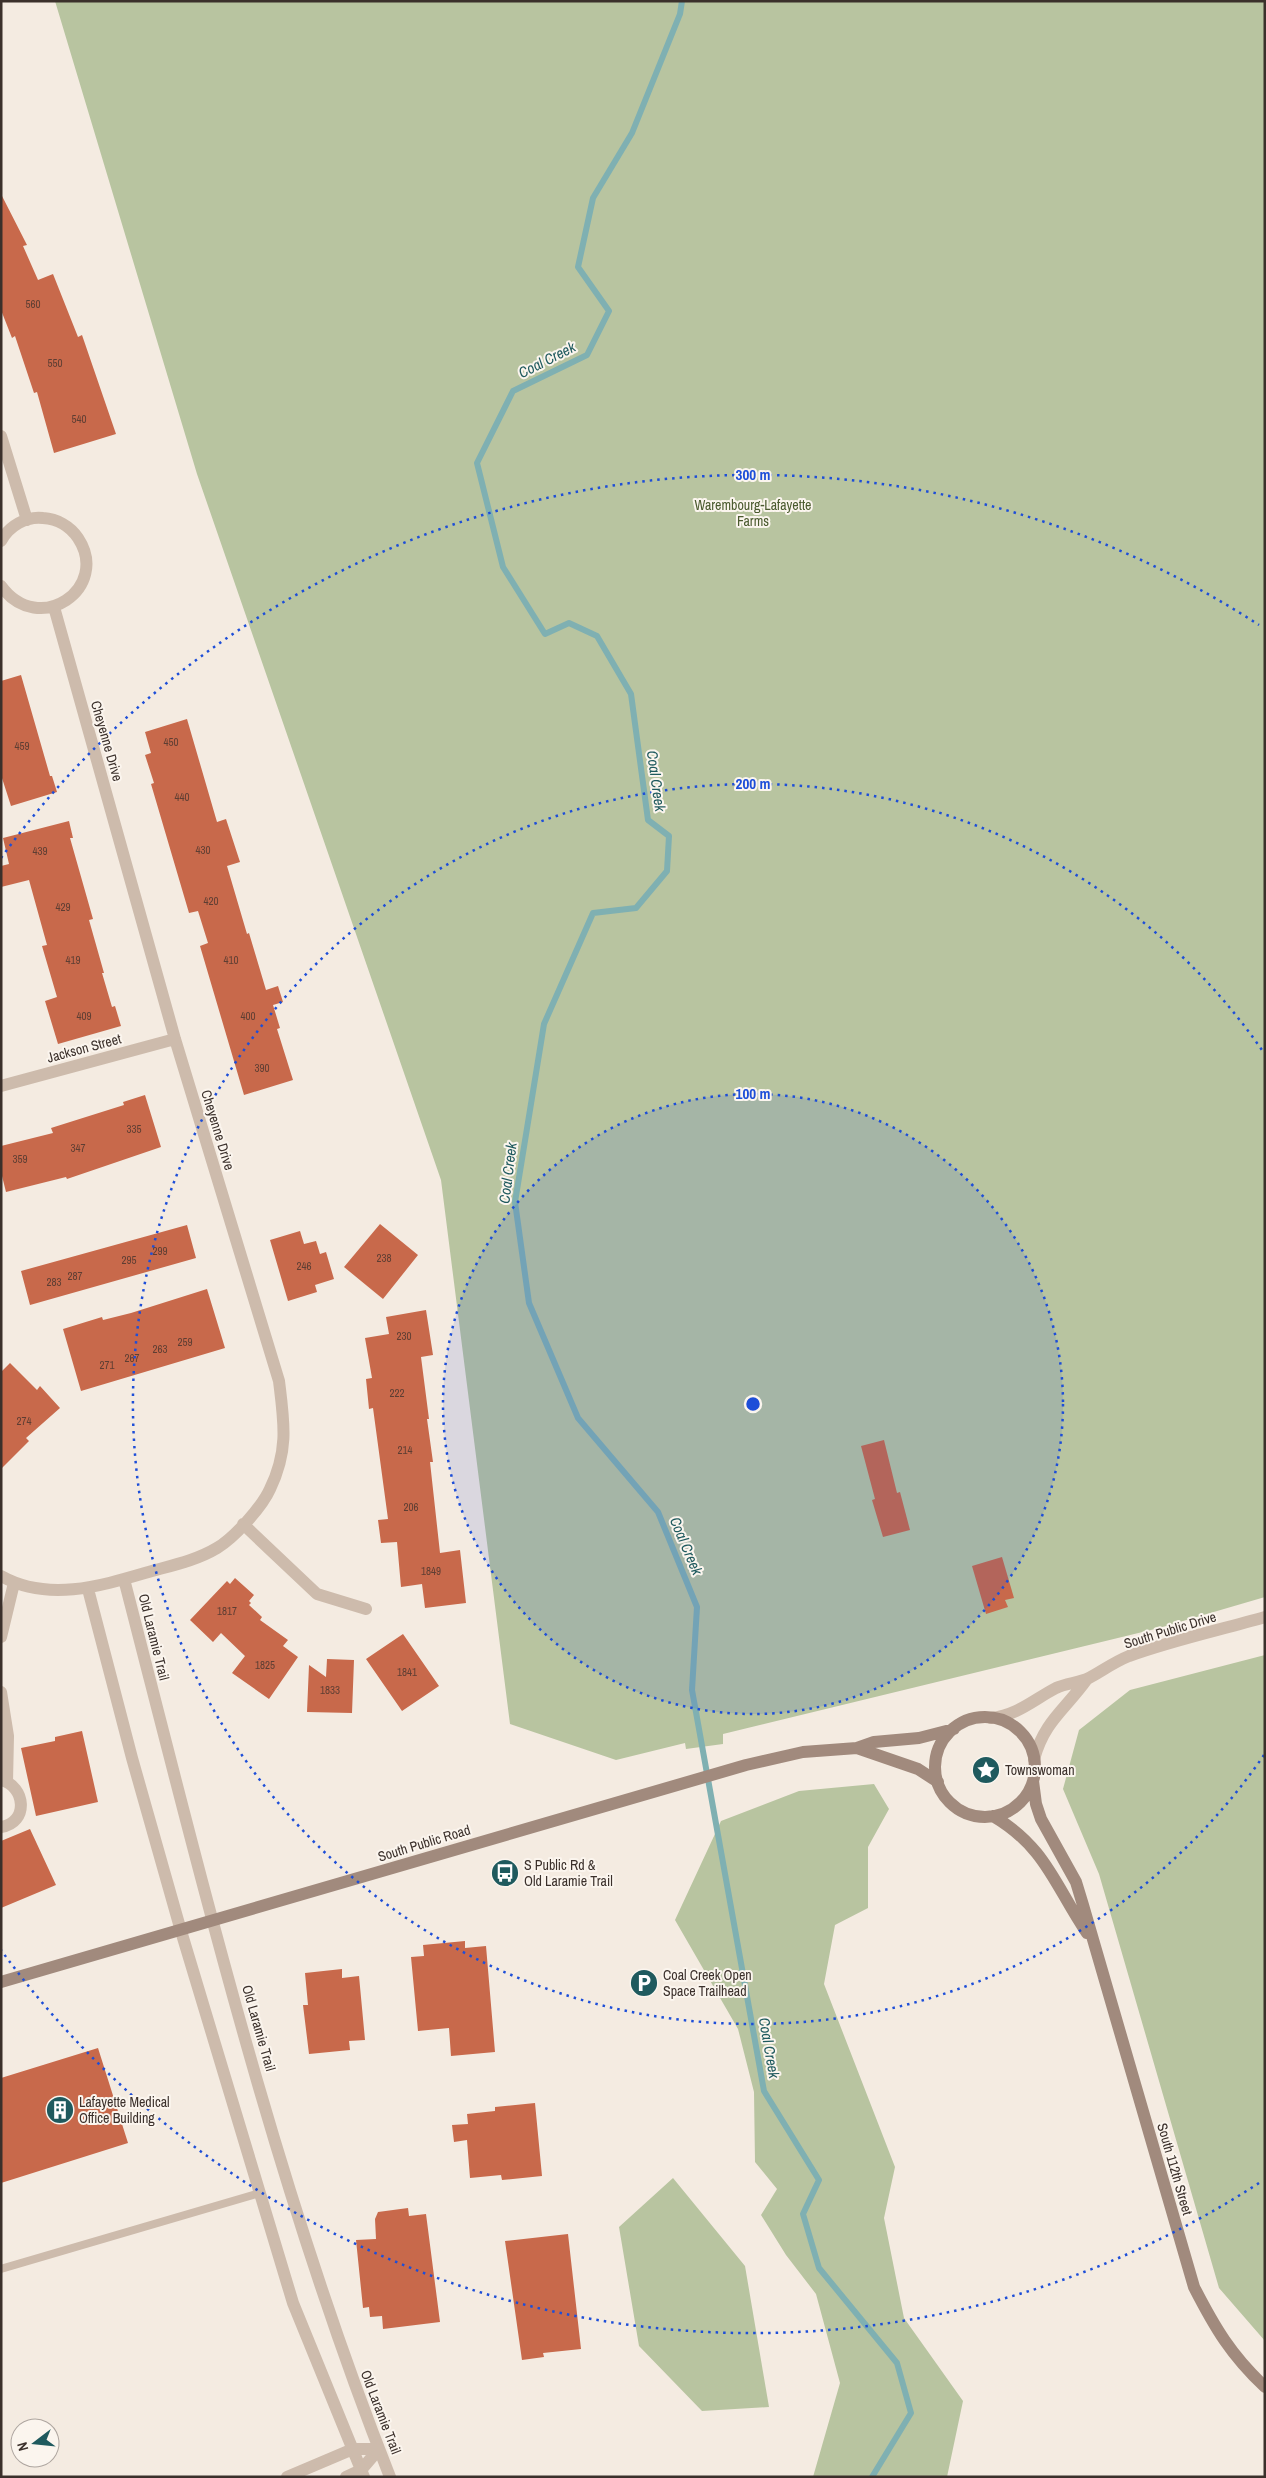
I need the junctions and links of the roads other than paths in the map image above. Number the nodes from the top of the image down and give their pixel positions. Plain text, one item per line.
1 (1, 436) edge
2 (27, 520) junction
3 (1, 541) edge
4 (1, 586) edge
5 (54, 607) junction
6 (175, 1039) junction
7 (1, 1086) edge
8 (243, 1524) junction
9 (1, 1576) edge
10 (124, 1580) junction
11 (14, 1583) junction
12 (88, 1589) junction
13 (366, 1609) dead end
14 (1265, 1617) edge
15 (1, 1637) edge
16 (1087, 1679) junction
17 (1, 1692) edge
18 (991, 1718) junction
19 (954, 1729) junction
20 (857, 1748) junction
21 (1034, 1759) junction
22 (1033, 1780) junction
23 (4, 1781) edge
24 (938, 1782) junction
25 (993, 1816) junction
26 (1, 1827) edge
27 (212, 1922) junction
28 (181, 1931) junction
29 (1092, 1941) junction
30 (1, 1982) edge
31 (260, 2193) junction
32 (1, 2269) edge
33 (1265, 2387) edge
34 (353, 2449) junction
35 (379, 2449) junction
36 (363, 2473) edge
37 (287, 2477) edge
38 (346, 2477) edge
39 (390, 2477) edge

1 - 2 street
2 - 3 street
2 - 5 street
4 - 5 street
5 - 6 street, Cheyenne Drive
6 - 7 street, Jackson Street
6 - 8 street, Cheyenne Drive
8 - 10 street, Cheyenne Drive
8 - 13 street
9 - 11 street, Cheyenne Drive
10 - 12 street, Cheyenne Drive
10 - 27 street, Old Laramie Trail
11 - 12 street, Cheyenne Drive
11 - 15 street
12 - 28 street
14 - 16 street, South Public Drive
16 - 18 street
16 - 21 street
17 - 23 street
18 - 19 street
18 - 21 street
19 - 20 street, South Public Road
19 - 24 street
20 - 24 street, South Public Road
20 - 27 street, South Public Road
21 - 22 street
22 - 25 street
22 - 29 street, South 112th Street
23 - 26 street
24 - 25 street
25 - 29 street, South 112th Street
27 - 28 street, South Public Road
27 - 35 street, Old Laramie Trail
28 - 30 street, South Public Road
28 - 31 street
29 - 33 street, South 112th Street
31 - 32 lane
31 - 34 street
34 - 35 street
34 - 36 street
34 - 37 street
35 - 36 street
35 - 39 street, Old Laramie Trail
36 - 38 street

